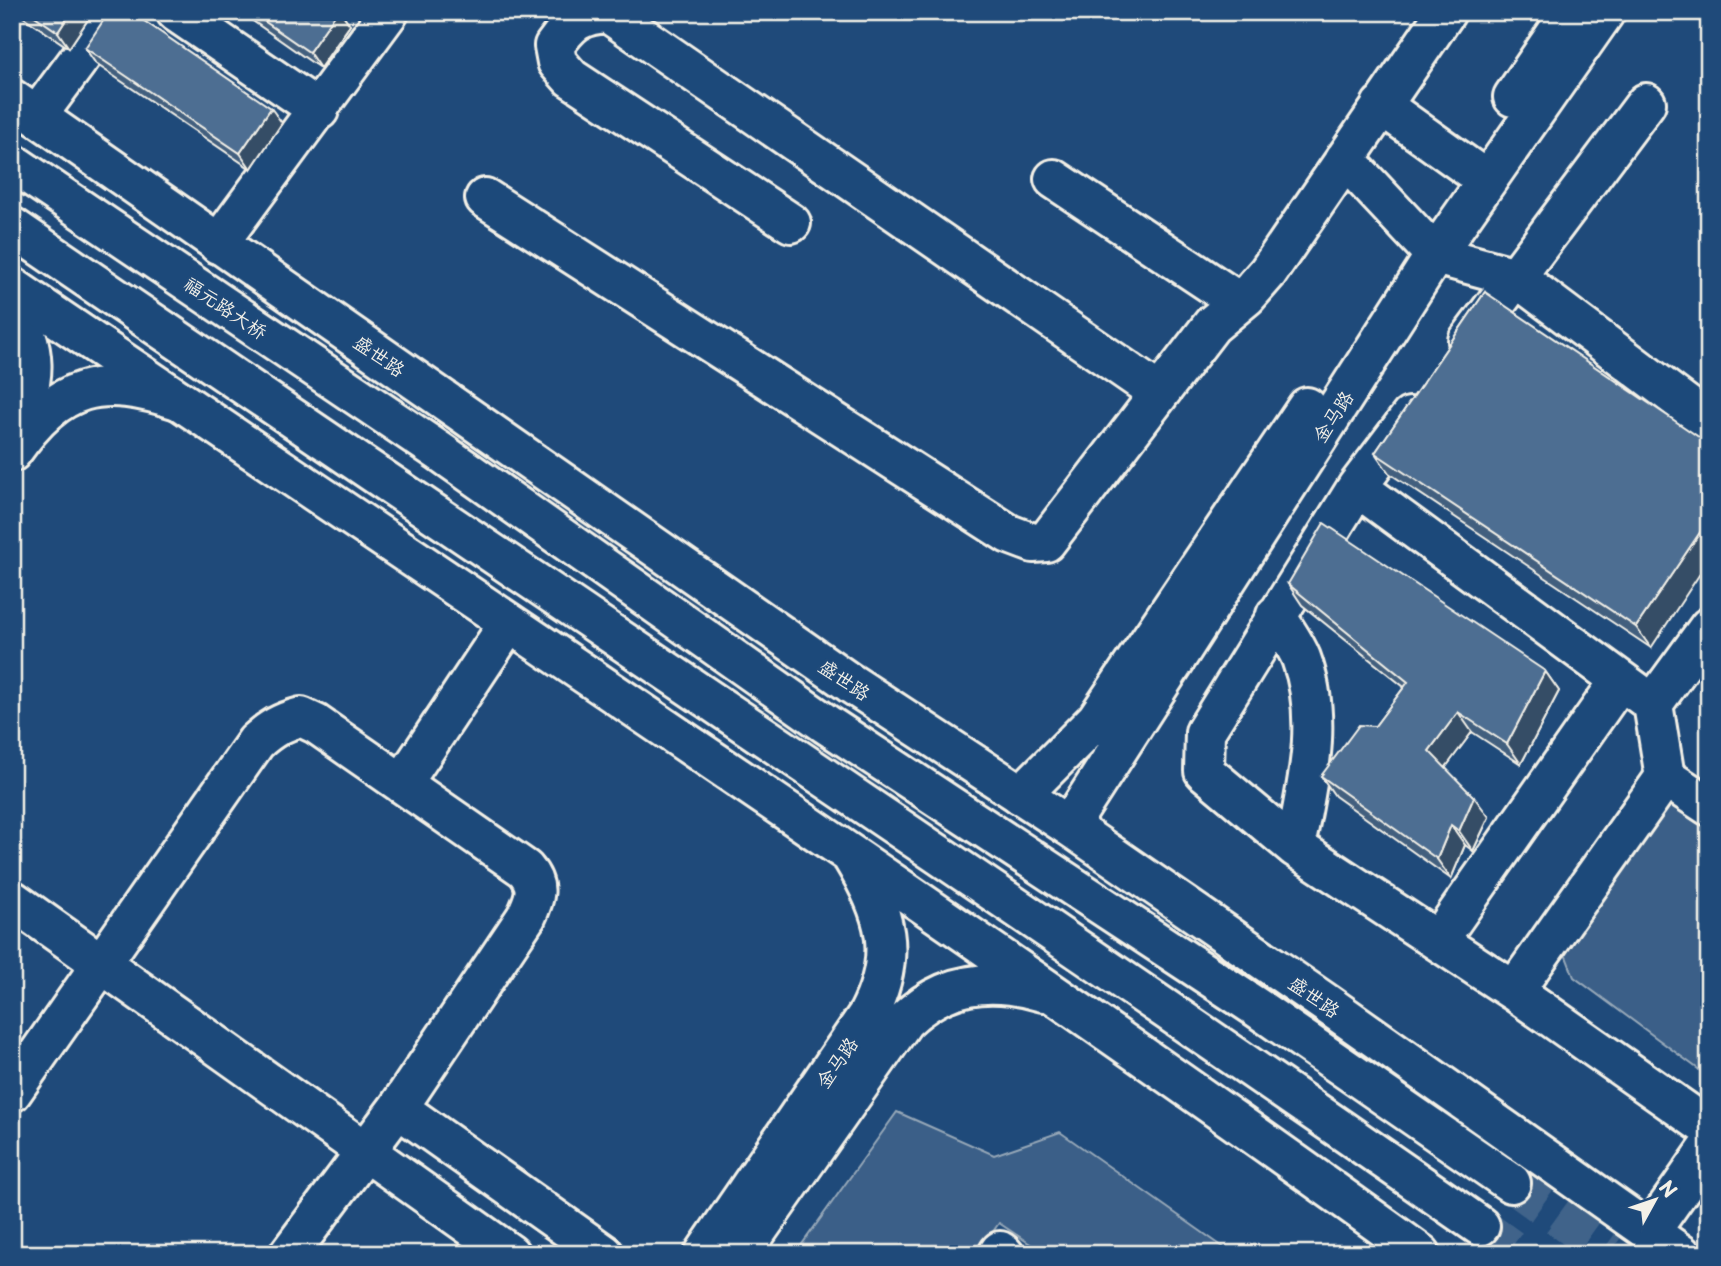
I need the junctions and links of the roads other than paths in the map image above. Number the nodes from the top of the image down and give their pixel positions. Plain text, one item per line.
1 (114, 12) edge
2 (176, 12) edge
3 (1446, 12) edge
4 (1571, 12) edge
5 (1605, 12) edge
6 (382, 15) edge
7 (1646, 103) dead end
8 (1381, 105) junction
9 (24, 107) edge
10 (318, 110) junction
11 (1345, 159) junction
12 (12, 163) edge
13 (1476, 173) junction
14 (1054, 179) dead end
15 (485, 198) dead end
16 (791, 223) dead end
17 (12, 227) edge
18 (218, 244) junction
19 (1428, 247) junction
20 (1516, 277) junction
21 (12, 287) edge
22 (1239, 302) junction
23 (12, 304) edge
24 (1159, 393) junction
25 (180, 401) junction
26 (1709, 422) edge
27 (12, 424) edge
28 (439, 451) junction
29 (12, 452) edge
30 (1357, 487) junction
31 (408, 498) junction
32 (1276, 615) junction
33 (509, 623) junction
34 (1709, 627) edge
35 (1619, 682) junction
36 (849, 683) junction
37 (1653, 704) junction
38 (1665, 777) junction
39 (402, 784) junction
40 (1021, 795) junction
41 (1709, 806) edge
42 (786, 809) junction
43 (1069, 826) junction
44 (1295, 847) junction
45 (849, 852) junction
46 (12, 900) edge
47 (1438, 942) junction
48 (102, 964) junction
49 (1514, 991) junction
50 (1060, 997) junction
51 (12, 1092) edge
52 (398, 1108) junction
53 (1709, 1128) edge
54 (1709, 1148) edge
55 (365, 1151) junction
56 (1511, 1183) tunnel mouth
57 (1480, 1226) tunnel mouth
58 (1650, 1232) junction
59 (289, 1254) edge
60 (510, 1254) edge
61 (604, 1254) edge
62 (704, 1254) edge
63 (741, 1254) edge
64 (998, 1254) edge
65 (1004, 1254) edge
66 (1421, 1254) edge
67 (1681, 1254) edge

1 - 9 street
2 - 10 street
3 - 8 street
4 - 13 street, 金马路
5 - 13 street, 金马路
6 - 10 street
7 - 20 street
8 - 11 street
8 - 13 street
9 - 18 street, 盛世路
10 - 18 street
11 - 19 street
11 - 22 street
12 - 28 street, 福元路大桥
13 - 19 street, 金马路
14 - 22 street
15 - 24 street
16 - 24 street
17 - 31 street
18 - 36 street, 盛世路
19 - 20 street
19 - 40 street, 金马路
19 - 43 street, 金马路
20 - 26 street
20 - 30 street
21 - 25 street
22 - 24 street
23 - 27 street
25 - 29 street
25 - 33 street
28 - 36 street
28 - 56 street
30 - 32 street
30 - 35 street
31 - 42 street
31 - 57 street
32 - 44 street
32 - 44 street
33 - 39 street
33 - 42 street
34 - 37 street
35 - 37 street
35 - 47 street
36 - 40 street, 盛世路
37 - 38 street
38 - 41 street
38 - 49 street
39 - 48 street
39 - 52 street
40 - 43 street, 盛世路
42 - 45 street
43 - 58 street, 盛世路
44 - 47 street
45 - 50 street
45 - 62 street, 金马路
46 - 48 street
47 - 49 street
48 - 51 street
48 - 55 street
49 - 53 street
50 - 63 street, 金马路
50 - 66 street
52 - 55 street
52 - 61 street
54 - 58 street
55 - 59 street
55 - 60 street
58 - 67 street, 盛世路
64 - 65 street

